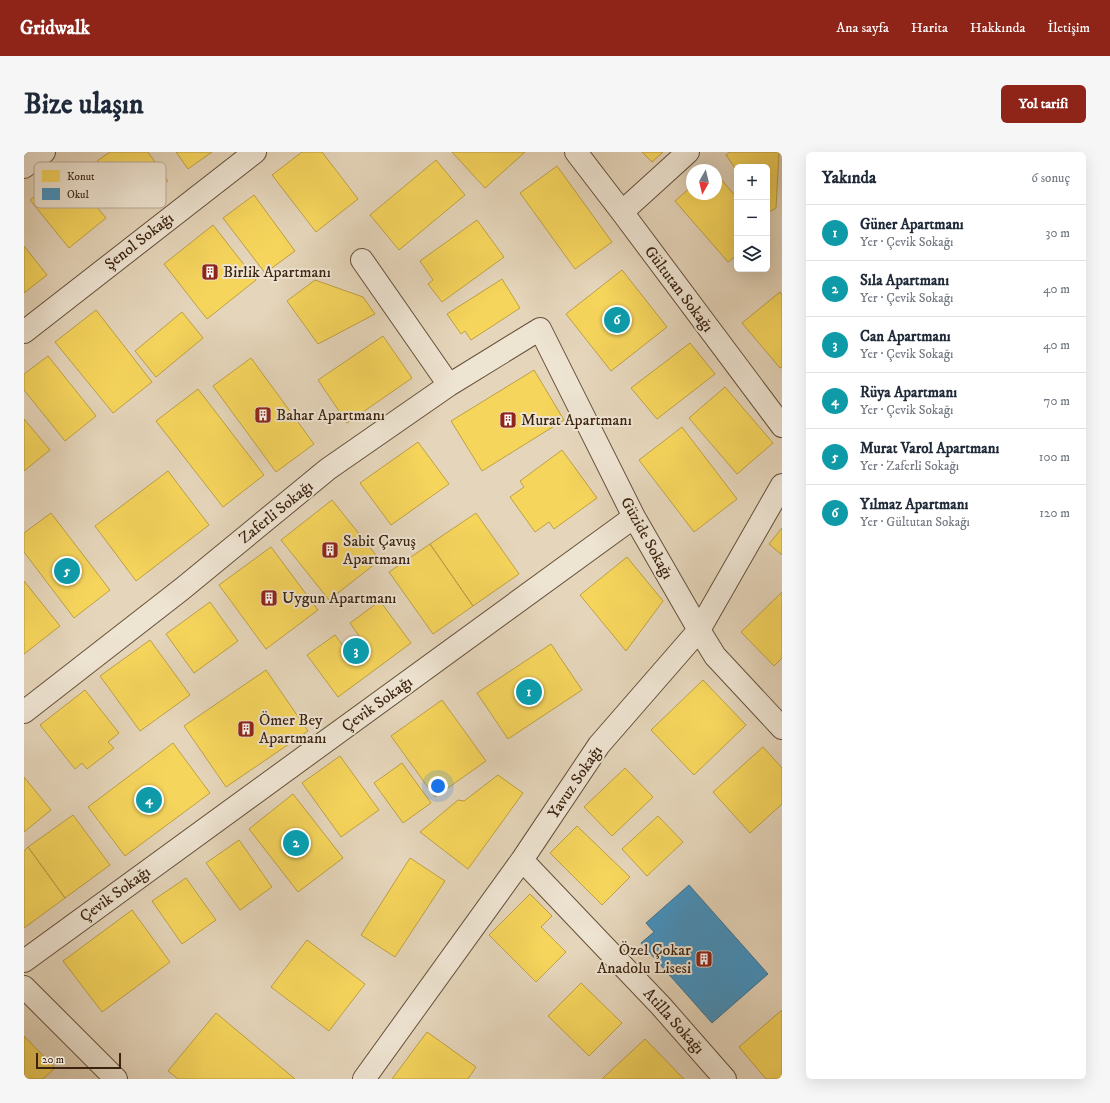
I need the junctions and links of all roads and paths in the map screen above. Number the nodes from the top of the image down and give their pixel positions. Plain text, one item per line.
1 (44, 152) edge
2 (255, 152) edge
3 (576, 152) edge
4 (688, 152) edge
5 (24, 167) edge
6 (622, 212) junction
7 (362, 260) dead end
8 (540, 329) joint
9 (24, 332) edge
10 (449, 385) junction
11 (782, 426) edge
12 (782, 485) edge
13 (634, 517) junction
14 (699, 630) junction
15 (24, 712) edge
16 (782, 728) edge
17 (522, 860) junction
18 (24, 961) edge
19 (24, 986) edge
20 (116, 1079) edge
21 (364, 1079) edge
22 (725, 1079) edge

1 - 5 street
2 - 9 street, Şenol Sokağı
3 - 6 street, Gültutan Sokağı
4 - 6 street
6 - 11 street, Gültutan Sokağı
7 - 10 street
8 - 10 street, Zaferli Sokağı
8 - 13 street, Güzide Sokağı
10 - 15 street, Zaferli Sokağı
12 - 14 street, Yavuz Sokağı
13 - 14 street, Güzide Sokağı
13 - 18 street, Çevik Sokağı
14 - 16 street, Güzide Sokağı
14 - 17 street, Yavuz Sokağı
17 - 21 street, Yavuz Sokağı
17 - 22 street, Atilla Sokağı
19 - 20 street

